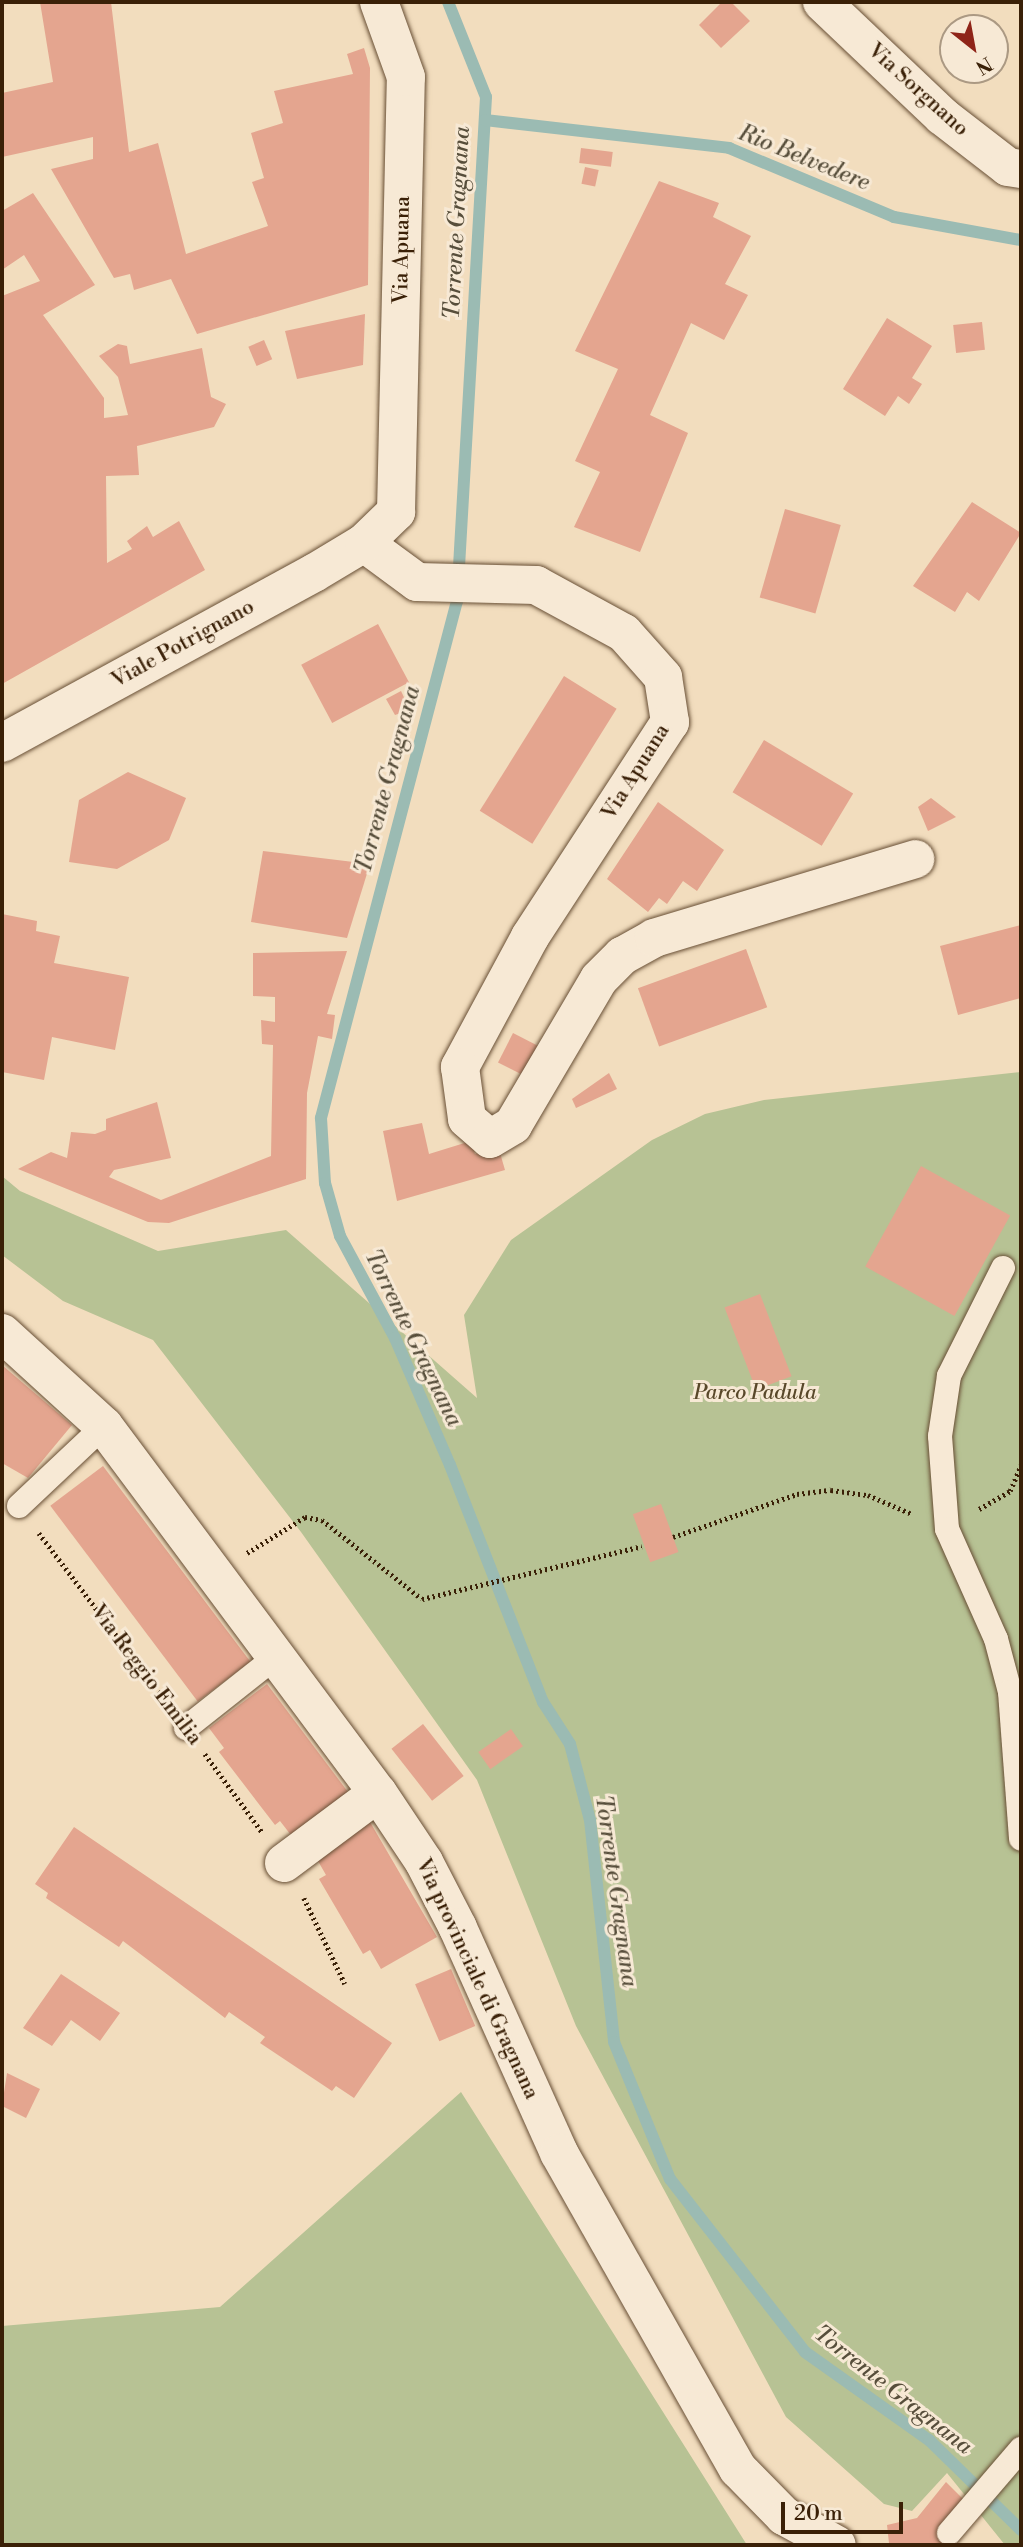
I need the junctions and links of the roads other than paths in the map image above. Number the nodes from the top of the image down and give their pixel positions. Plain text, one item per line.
1 (379, 2) edge
2 (822, 2) edge
3 (1021, 169) edge
4 (364, 543) junction
5 (2, 743) edge
6 (915, 859) dead end
7 (1003, 1268) dead end
8 (2, 1333) edge
9 (104, 1426) junction
10 (19, 1506) road end
11 (273, 1659) junction
12 (186, 1728) road end
13 (378, 1793) junction
14 (1021, 1839) edge
15 (284, 1863) road end
16 (1021, 2449) edge
17 (949, 2533) dead end
18 (837, 2545) edge

1 - 4 street, Via Apuana
2 - 3 street, Via Sorgnano
4 - 5 street, Viale Potrignano
4 - 6 street, Via Apuana
7 - 14 lane
8 - 9 street, Via provinciale di Gragnana
9 - 10 lane
9 - 11 street, Via provinciale di Gragnana
11 - 12 lane
11 - 13 street, Via provinciale di Gragnana
13 - 15 street
13 - 18 street, Via provinciale di Gragnana
16 - 17 lane

